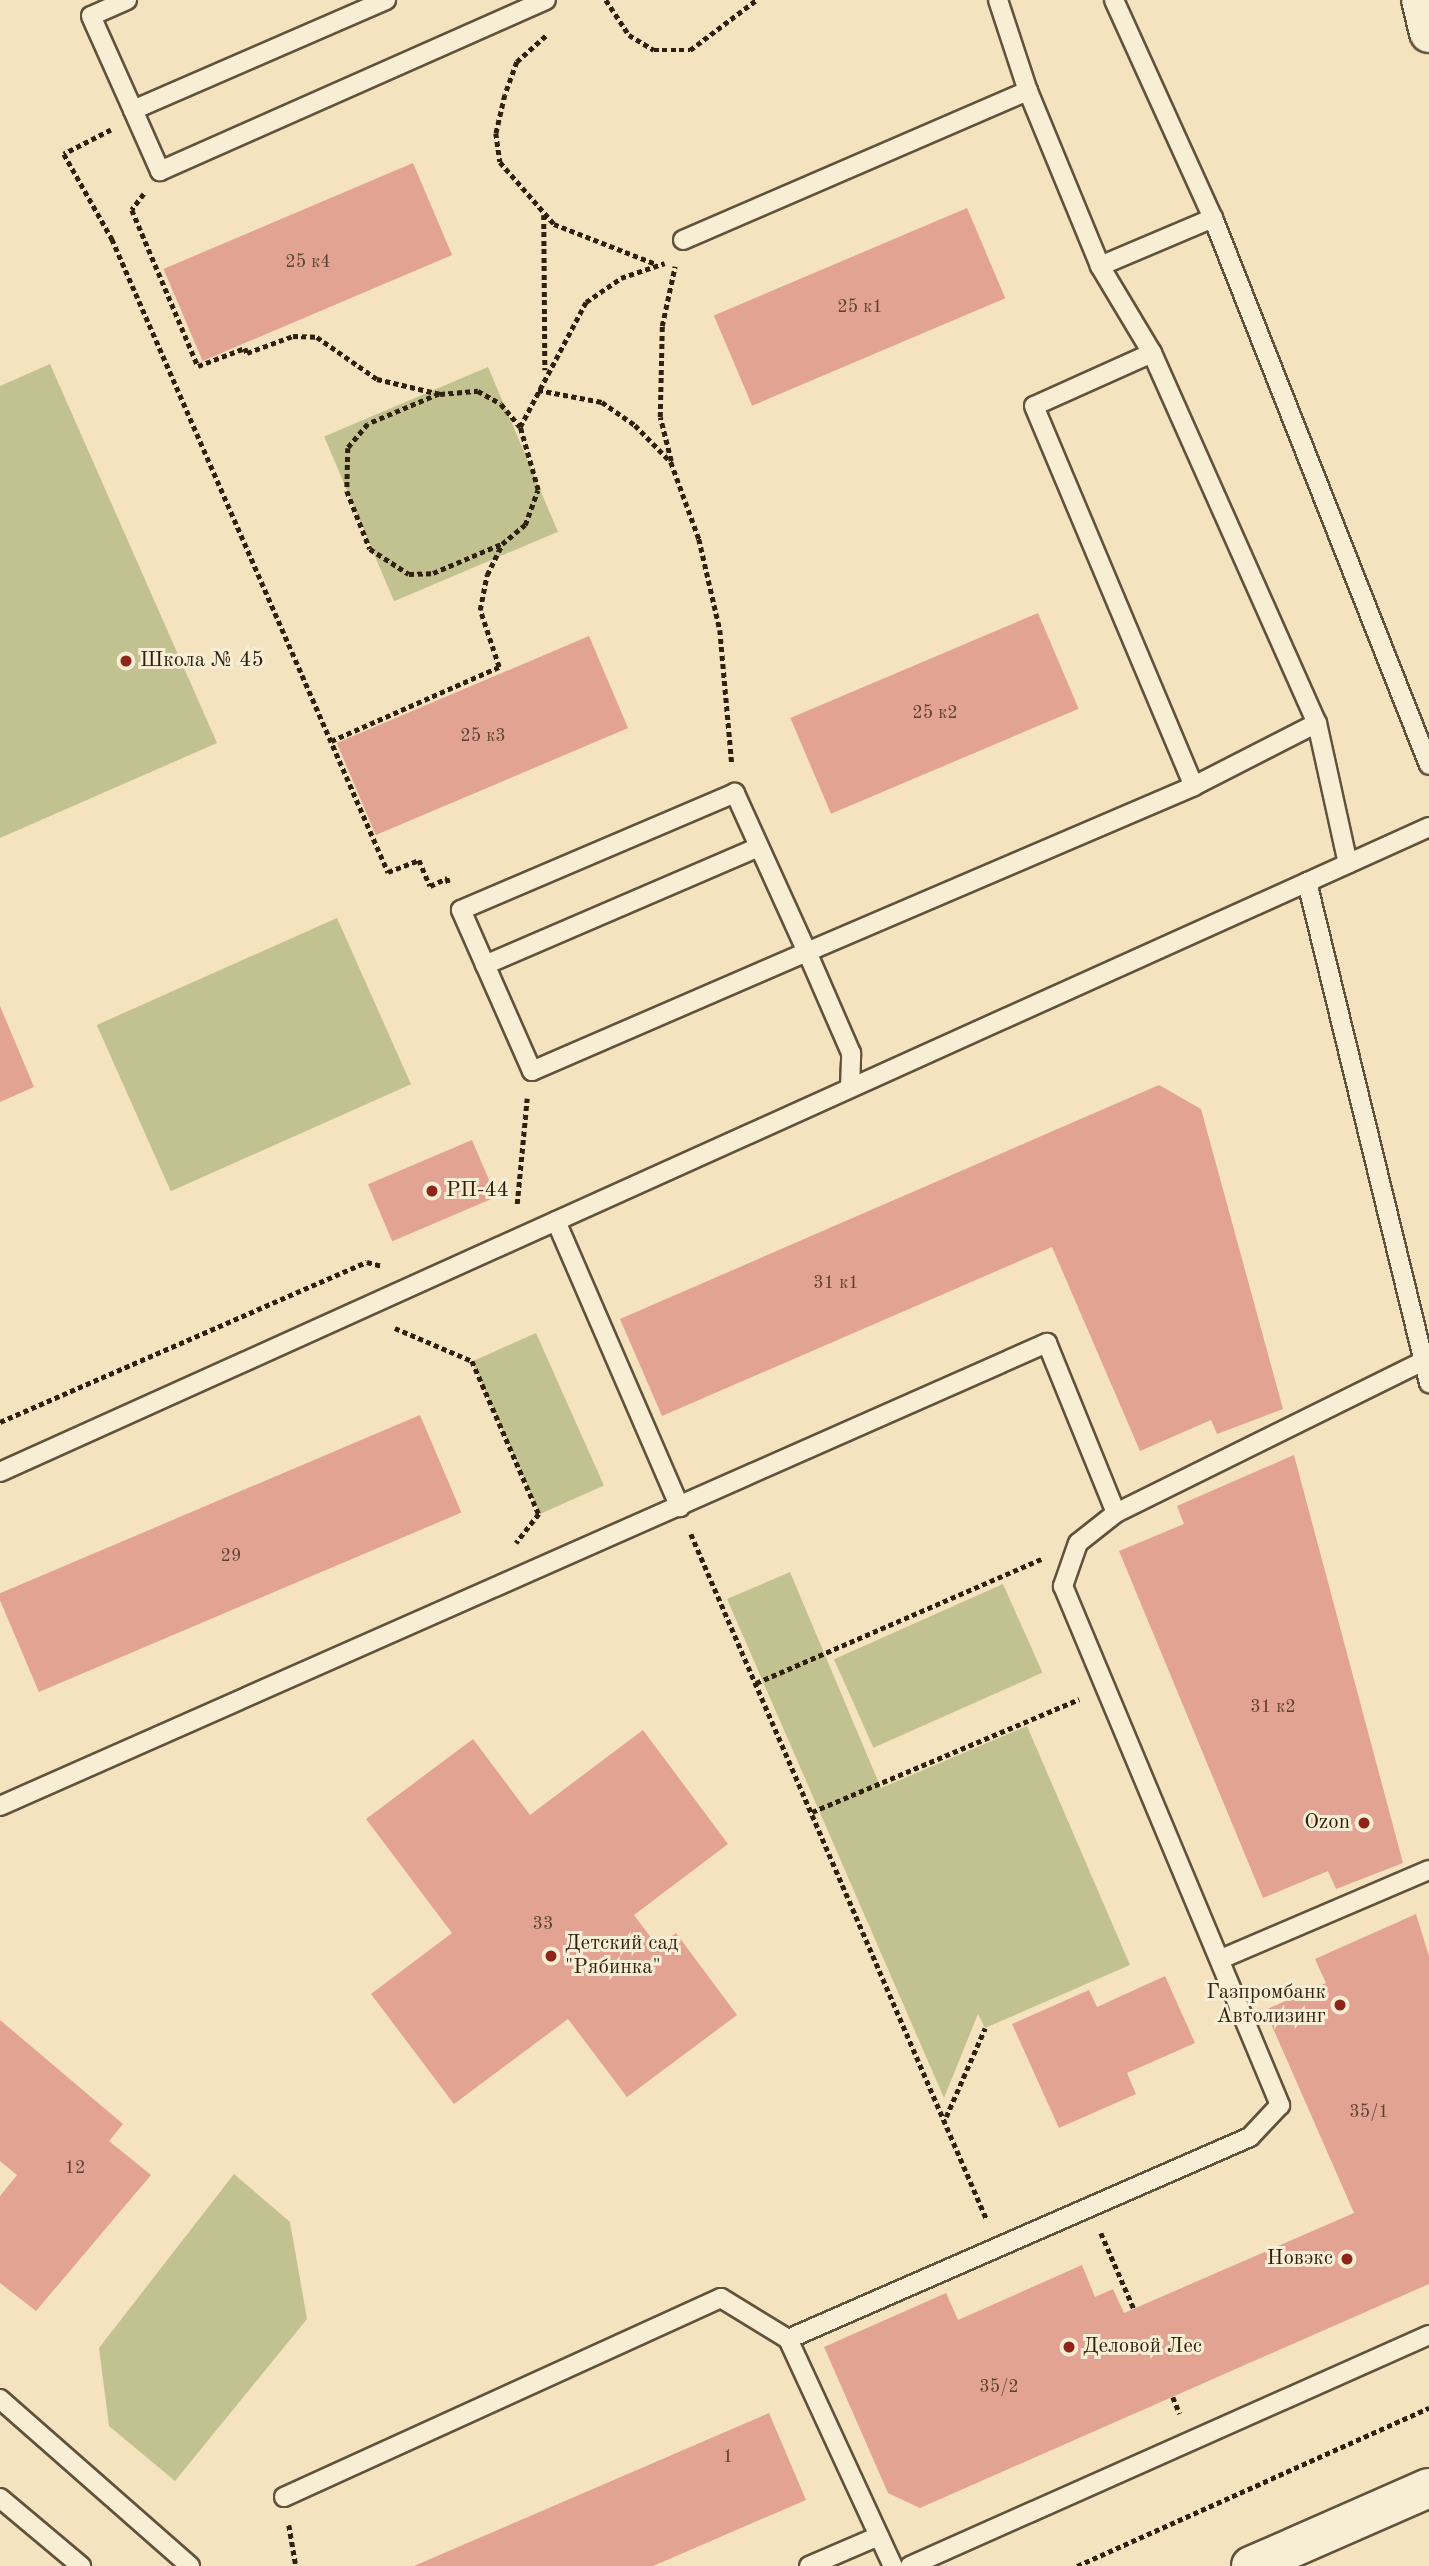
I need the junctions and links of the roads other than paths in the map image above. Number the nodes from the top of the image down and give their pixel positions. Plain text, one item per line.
1 (127, 0) edge
2 (386, 0) edge
3 (546, 0) edge
4 (998, 0) edge
5 (1114, 0) edge
6 (1421, 0) edge
7 (1429, 33) edge
8 (1028, 91) junction
9 (133, 110) junction
10 (1213, 218) junction
11 (683, 240) dead end
12 (1100, 266) junction
13 (1152, 353) junction
14 (1317, 723) junction
15 (1429, 765) edge
16 (1194, 786) junction
17 (1429, 827) edge
18 (759, 847) junction
19 (1348, 864) junction
20 (1307, 882) junction
21 (807, 952) junction
22 (485, 965) junction
23 (850, 1088) junction
24 (556, 1221) junction
25 (1424, 1361) junction
26 (1429, 1383) edge
27 (0, 1472) edge
28 (680, 1507) junction
29 (1116, 1513) junction
30 (0, 1806) edge
31 (1429, 1870) edge
32 (1221, 1959) junction
33 (1429, 2334) edge
34 (788, 2339) junction
35 (0, 2399) edge
36 (1429, 2488) edge
37 (284, 2497) road end
38 (0, 2498) edge
39 (879, 2536) junction
40 (81, 2566) edge
41 (190, 2566) edge
42 (809, 2566) edge
43 (893, 2566) edge
44 (910, 2566) edge
45 (1251, 2566) edge

1 - 9 lane
2 - 9 lane
3 - 9 lane
4 - 8 lane
5 - 10 lane
6 - 7 main road
8 - 11 lane
8 - 12 lane
10 - 12 lane
10 - 15 lane
12 - 13 lane
13 - 14 lane
13 - 16 lane
14 - 16 lane
14 - 19 lane
16 - 21 lane
17 - 19 lane
18 - 21 lane
18 - 22 lane
18 - 22 lane
19 - 20 lane
20 - 23 lane
20 - 25 lane
21 - 22 lane
21 - 23 lane
23 - 24 lane
24 - 27 lane
24 - 28 lane
25 - 26 lane
25 - 29 lane
28 - 29 lane
28 - 30 lane
29 - 32 lane
31 - 32 lane
32 - 34 lane
33 - 44 lane
34 - 37 lane
34 - 39 lane
35 - 41 lane
36 - 45 main road
38 - 40 lane
39 - 42 lane
39 - 43 lane

